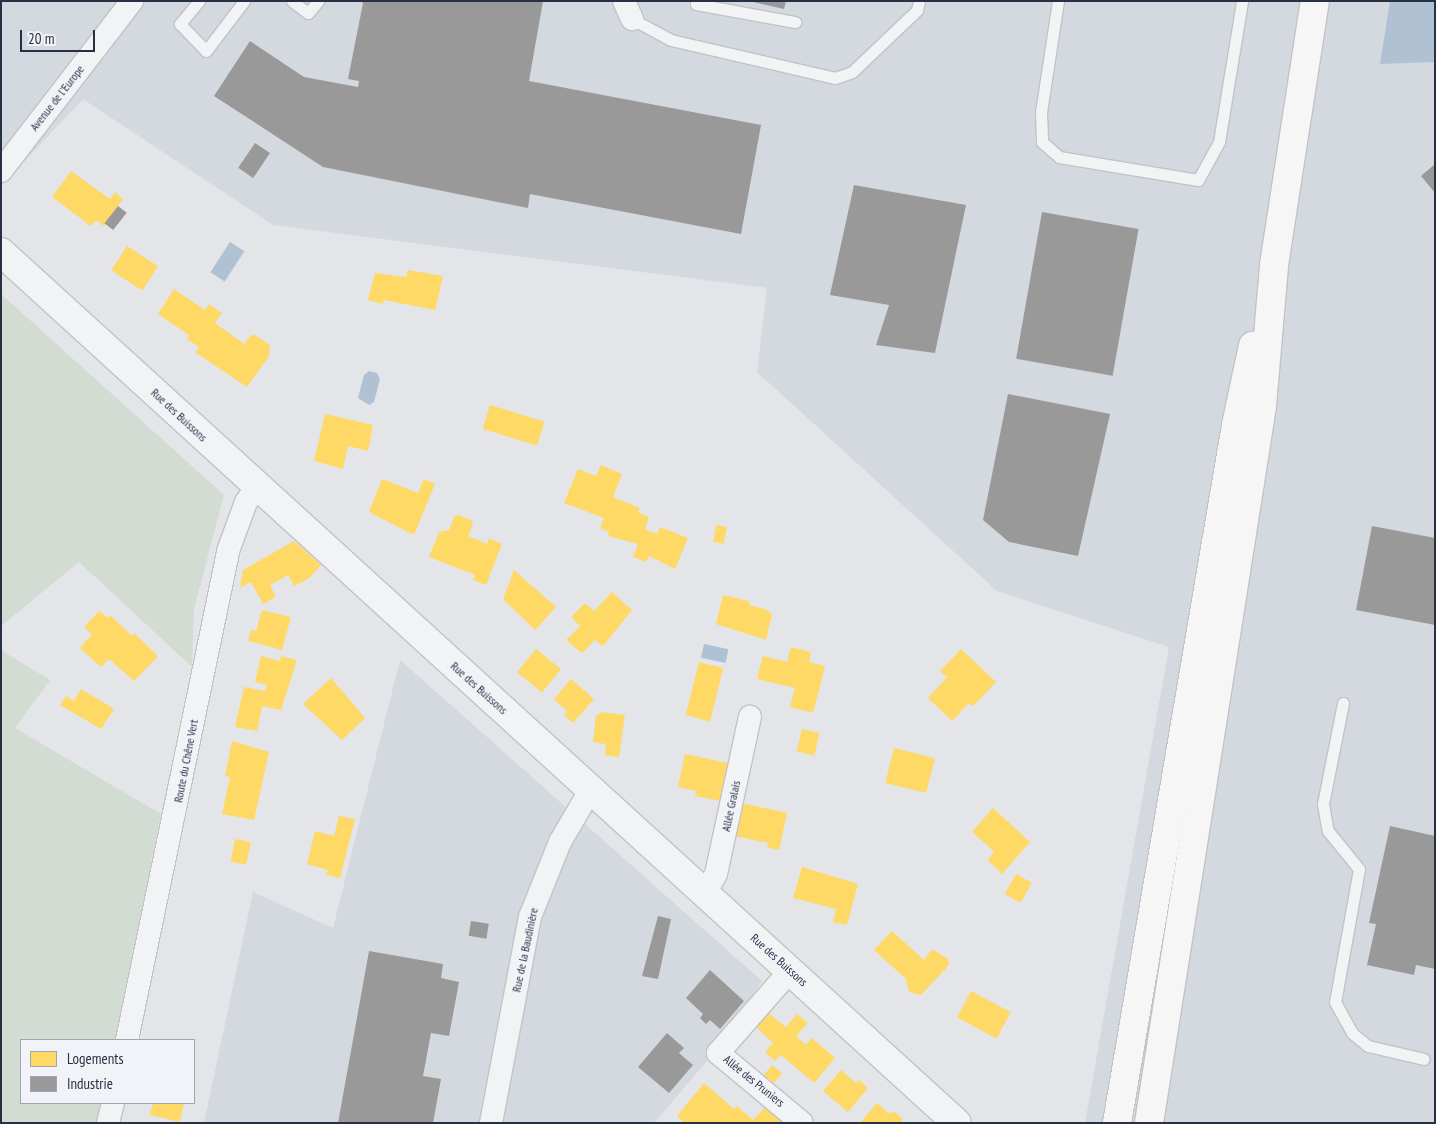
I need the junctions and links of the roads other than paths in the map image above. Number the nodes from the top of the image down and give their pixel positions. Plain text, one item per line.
1 (132, 1) edge
2 (199, 1) edge
3 (244, 1) edge
4 (292, 1) edge
5 (318, 1) edge
6 (696, 1) edge
7 (919, 1) edge
8 (1058, 1) edge
9 (1242, 1) edge
10 (1315, 1) edge
11 (628, 10) edge
12 (795, 22) dead end
13 (1, 171) edge
14 (1, 252) edge
15 (1274, 265) junction
16 (258, 487) junction
17 (1343, 703) dead end
18 (750, 717) dead end
19 (591, 789) junction
20 (705, 893) junction
21 (790, 970) junction
22 (127, 1039) edge
23 (1424, 1059) dead end
24 (113, 1104) edge
25 (108, 1123) edge
26 (491, 1123) edge
27 (802, 1123) edge
28 (957, 1123) edge
29 (1117, 1123) edge
30 (1149, 1123) edge

1 - 13 street, Avenue de l'Europe
2 - 3 lane
4 - 5 lane
6 - 12 lane
7 - 11 lane
8 - 9 lane
10 - 15 main road
14 - 16 street, Rue des Buissons
15 - 29 main road
15 - 30 main road
16 - 19 street, Rue des Buissons
16 - 22 street, Route du Chêne Vert
17 - 23 lane
18 - 20 street, Allée Gralais
19 - 20 street, Rue des Buissons
19 - 26 street, Rue de la Baudinière
20 - 21 street, Rue des Buissons
21 - 27 street, Allée des Pruniers
21 - 28 street, Rue des Buissons
24 - 25 street

